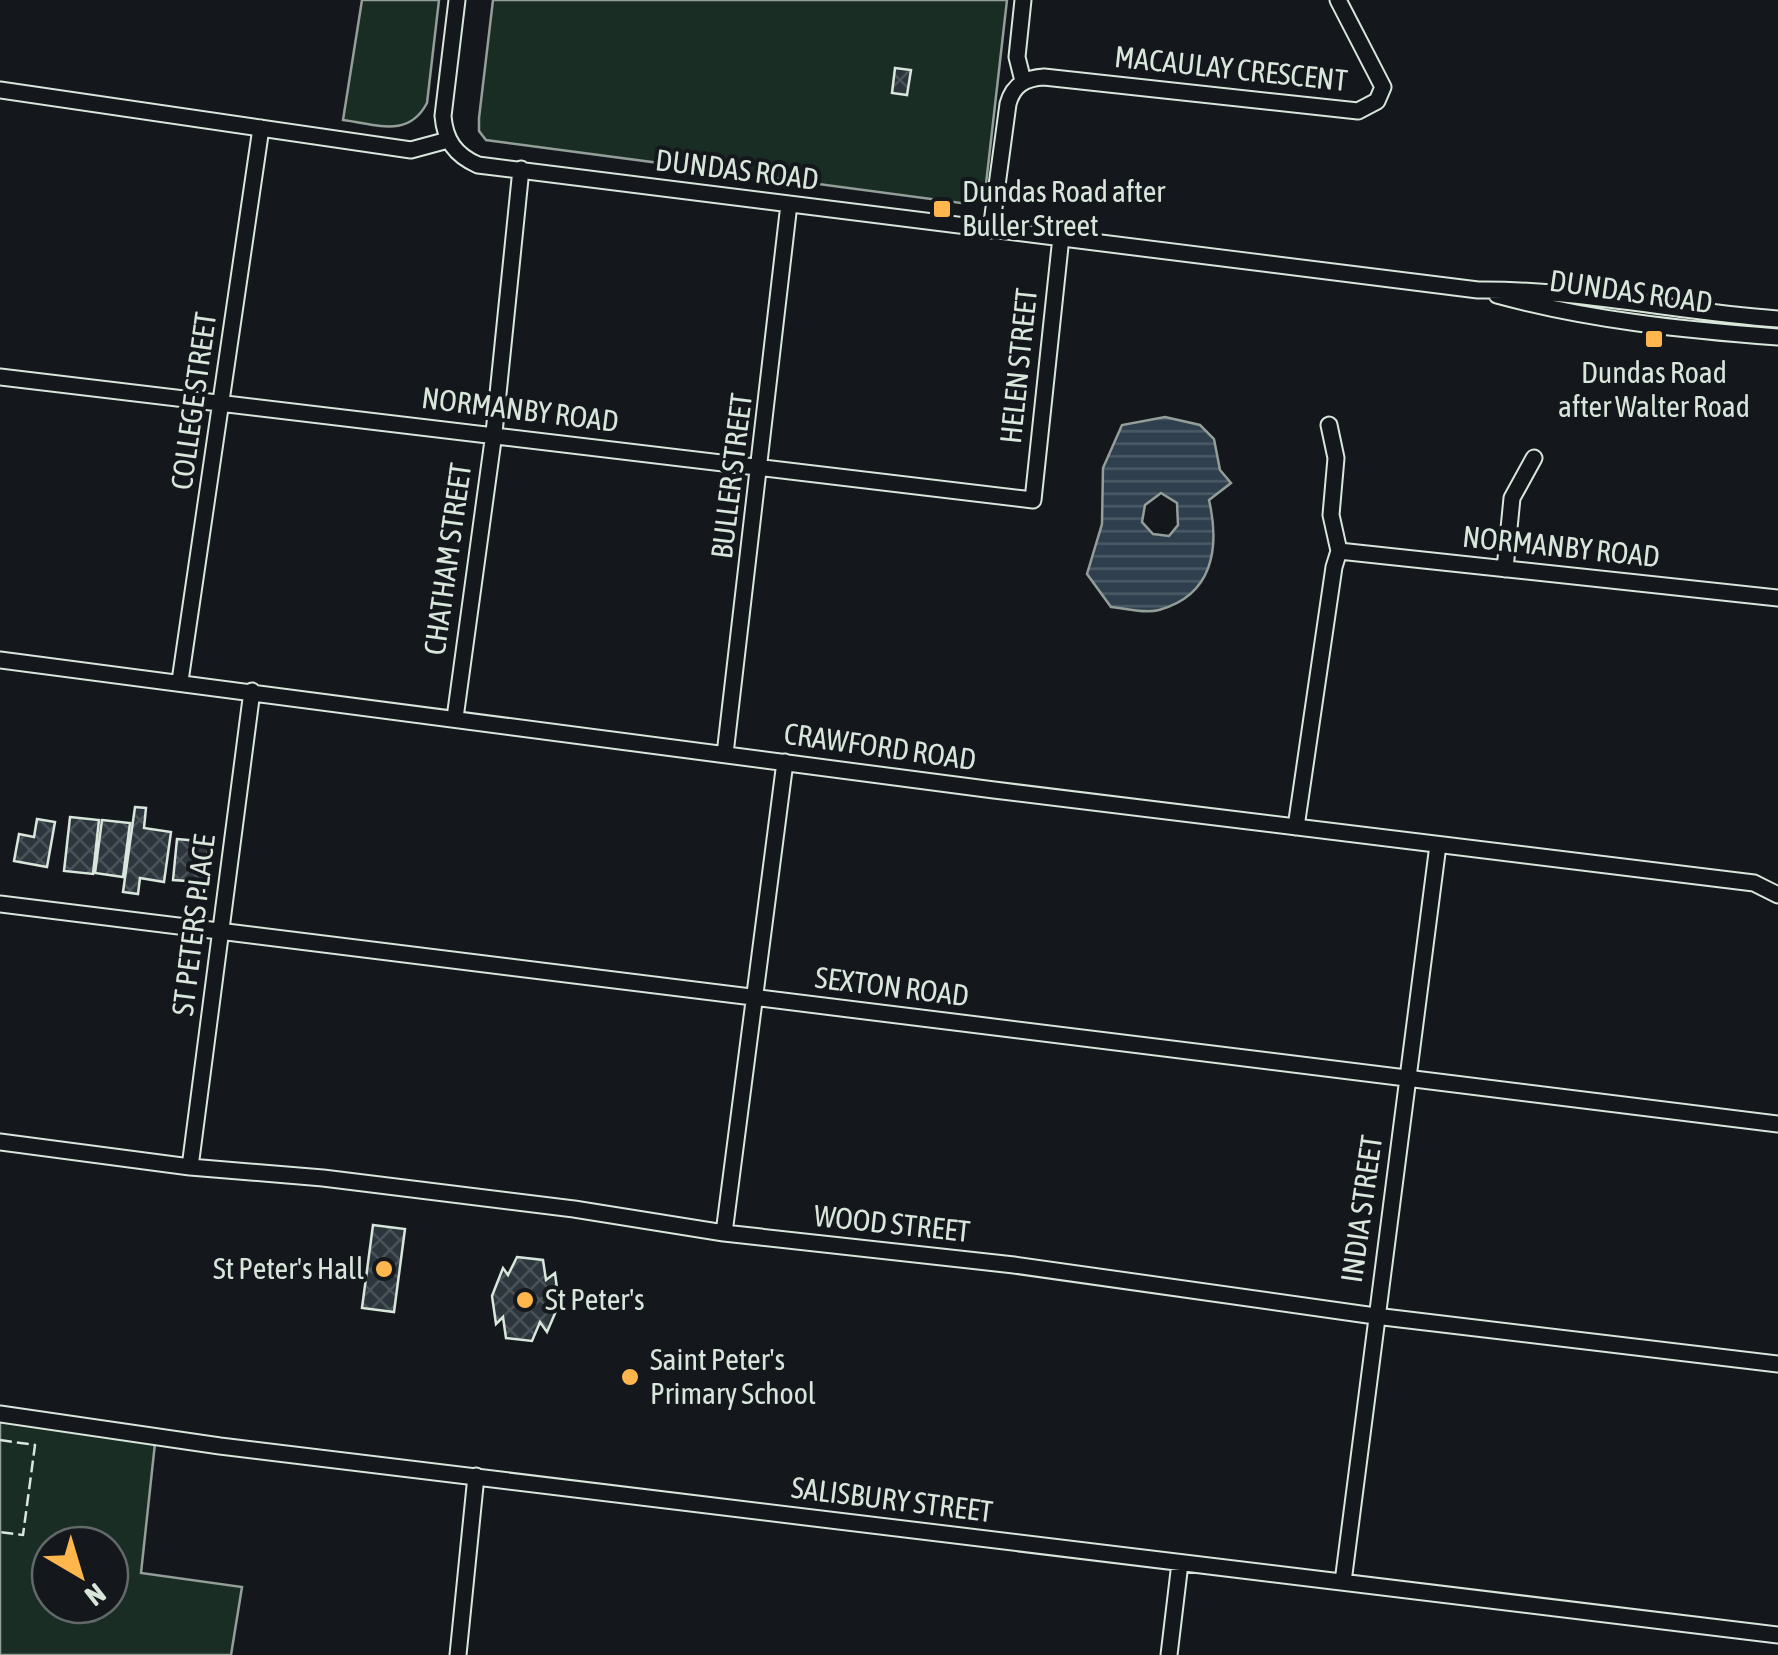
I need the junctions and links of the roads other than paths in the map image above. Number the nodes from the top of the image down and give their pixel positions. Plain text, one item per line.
1 (457, 0) edge
2 (1023, 0) edge
3 (1338, 0) edge
4 (1023, 81) junction
5 (0, 90) edge
6 (261, 128) junction
7 (448, 140) junction
8 (521, 169) junction
9 (790, 204) junction
10 (991, 230) junction
11 (1060, 237) junction
12 (1478, 290) junction
13 (1778, 318) edge
14 (1778, 338) edge
15 (0, 377) edge
16 (222, 403) junction
17 (1328, 425) dead end
18 (494, 433) junction
19 (1534, 458) dead end
20 (760, 470) junction
21 (1033, 500) joint
22 (1339, 551) junction
23 (1505, 569) junction
24 (1778, 598) edge
25 (0, 660) edge
26 (180, 681) junction
27 (252, 691) junction
28 (455, 718) junction
29 (725, 754) junction
30 (785, 762) junction
31 (1296, 827) junction
32 (1438, 844) junction
33 (1778, 879) edge
34 (1754, 884) junction
35 (1778, 895) edge
36 (0, 904) edge
37 (220, 932) junction
38 (753, 998) junction
39 (1408, 1078) junction
40 (1778, 1124) edge
41 (0, 1142) edge
42 (190, 1167) junction
43 (724, 1233) junction
44 (1375, 1316) junction
45 (1778, 1364) edge
46 (0, 1414) edge
47 (476, 1476) junction
48 (1180, 1563) junction
49 (1343, 1582) junction
50 (1778, 1635) edge
51 (458, 1655) edge
52 (1169, 1655) edge

1 - 7 street
2 - 4 street
3 - 4 street, MACAULAY CRESCENT
4 - 10 street
5 - 6 street
6 - 7 street
6 - 16 street, COLLEGE STREET
7 - 8 street, DUNDAS ROAD
8 - 9 street, DUNDAS ROAD
8 - 18 street, CHATHAM STREET
9 - 10 street, DUNDAS ROAD
9 - 20 street, BULLER STREET
10 - 11 street, DUNDAS ROAD
11 - 12 street, DUNDAS ROAD
11 - 21 street, HELEN STREET
12 - 13 street, DUNDAS ROAD
12 - 14 street, DUNDAS ROAD
15 - 16 street, NORMANBY ROAD
16 - 18 street, NORMANBY ROAD
16 - 26 street, COLLEGE STREET
17 - 22 street
18 - 20 street, NORMANBY ROAD
18 - 28 street, CHATHAM STREET
19 - 23 street
20 - 21 street, NORMANBY ROAD
20 - 29 street, BULLER STREET
22 - 23 street, NORMANBY ROAD
22 - 31 street
23 - 24 street, NORMANBY ROAD
25 - 26 street, CRAWFORD ROAD
26 - 27 street, CRAWFORD ROAD
27 - 28 street, CRAWFORD ROAD
27 - 37 street, ST PETERS PLACE
28 - 29 street, CRAWFORD ROAD
29 - 30 street, CRAWFORD ROAD
30 - 31 street, CRAWFORD ROAD
30 - 38 street
31 - 32 street, CRAWFORD ROAD
32 - 34 street, CRAWFORD ROAD
32 - 39 street, INDIA STREET
33 - 34 street, CRAWFORD ROAD
34 - 35 street, CRAWFORD ROAD
36 - 37 street, SEXTON ROAD
37 - 38 street, SEXTON ROAD
37 - 42 street, ST PETERS PLACE
38 - 39 street, SEXTON ROAD
38 - 43 street
39 - 40 street, SEXTON ROAD
39 - 44 street, INDIA STREET
41 - 42 street, WOOD STREET
42 - 43 street, WOOD STREET
43 - 44 street, WOOD STREET
44 - 45 street, WOOD STREET
44 - 49 street, INDIA STREET
46 - 47 street, SALISBURY STREET
47 - 48 street, SALISBURY STREET
47 - 51 street
48 - 49 street, SALISBURY STREET
48 - 52 street
49 - 50 street, SALISBURY STREET

